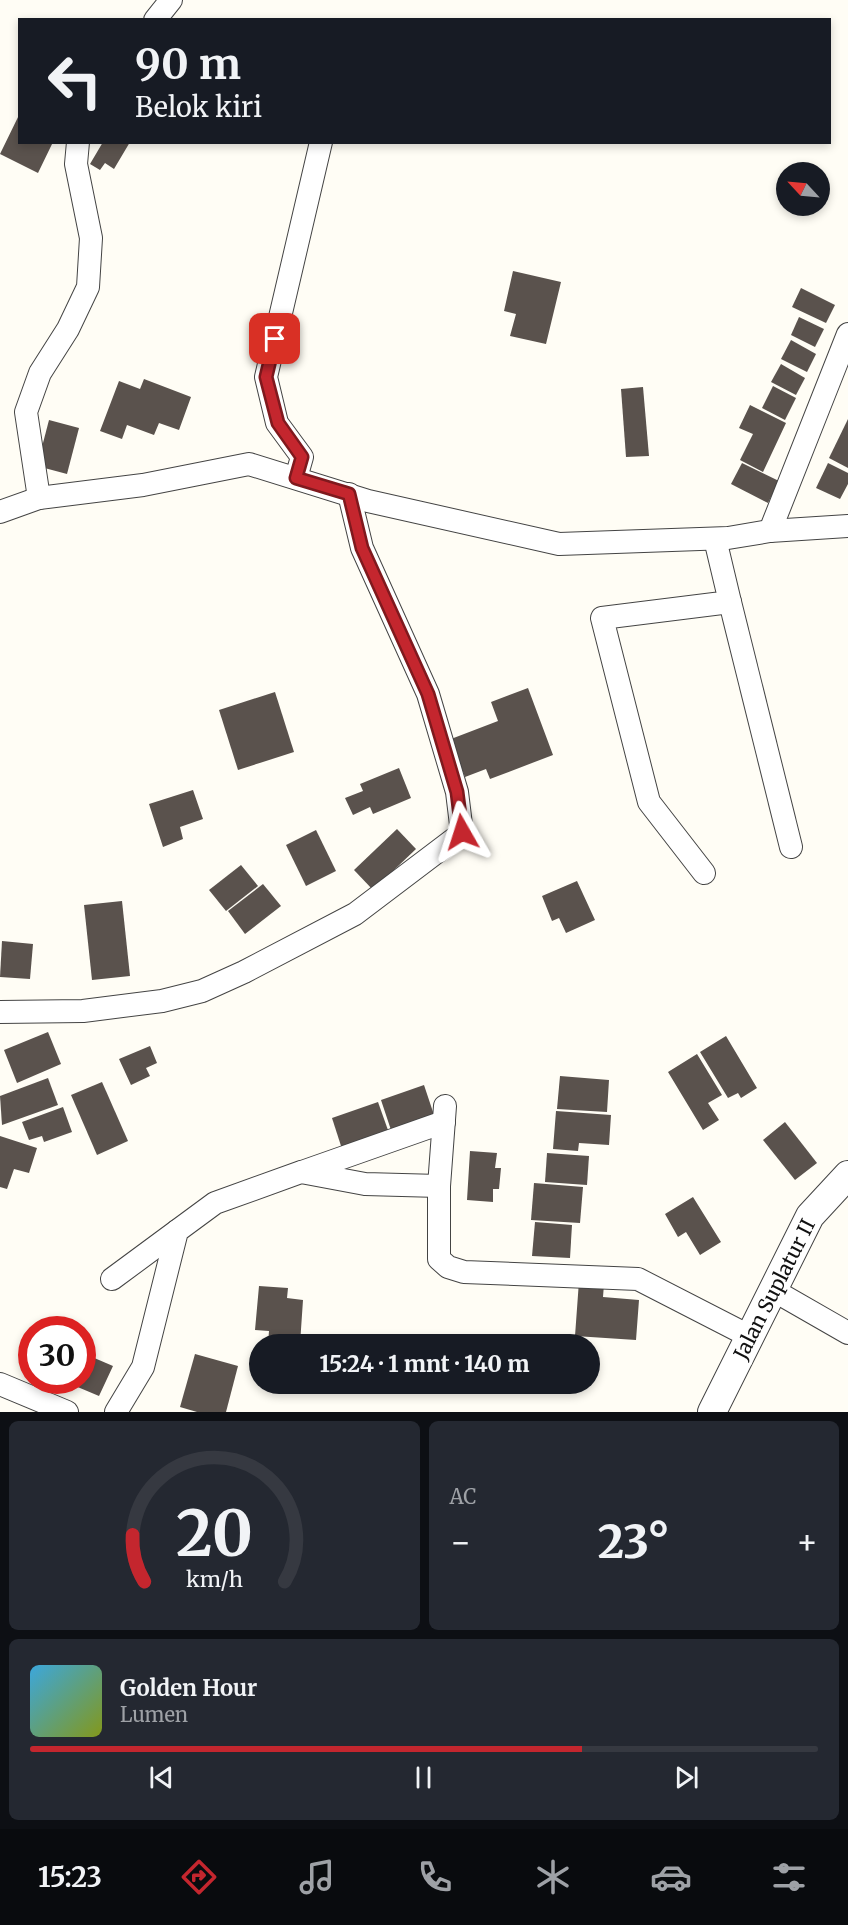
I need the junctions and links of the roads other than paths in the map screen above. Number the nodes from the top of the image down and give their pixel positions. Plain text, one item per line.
1 (171, 0) edge
2 (157, 18) edge
3 (78, 144) edge
4 (321, 144) edge
5 (848, 334) edge
6 (296, 478) junction
7 (349, 494) junction
8 (39, 498) junction
9 (0, 512) edge
10 (848, 526) edge
11 (770, 531) junction
12 (715, 539) junction
13 (730, 602) junction
14 (791, 847) dead end
15 (704, 873) dead end
16 (0, 1012) edge
17 (301, 1172) junction
18 (848, 1175) edge
19 (439, 1186) junction
20 (177, 1231) junction
21 (112, 1279) dead end
22 (773, 1290) junction
23 (848, 1333) edge
24 (749, 1336) junction
25 (0, 1384) edge
26 (65, 1412) edge
27 (116, 1412) edge
28 (712, 1412) edge

1 - 2 street
3 - 8 street
4 - 6 street
5 - 11 street
6 - 7 street
6 - 8 street
7 - 12 street
7 - 16 street
8 - 9 street
10 - 11 street
11 - 12 street
12 - 13 street
13 - 14 street
13 - 15 street
17 - 19 street
17 - 19 street
17 - 20 street
18 - 22 street, Jalan Suplatur II
19 - 24 street
20 - 21 street
20 - 27 street
22 - 23 street
22 - 24 street, Jalan Suplatur II
24 - 28 street, Jalan Suplatur II
25 - 26 street

